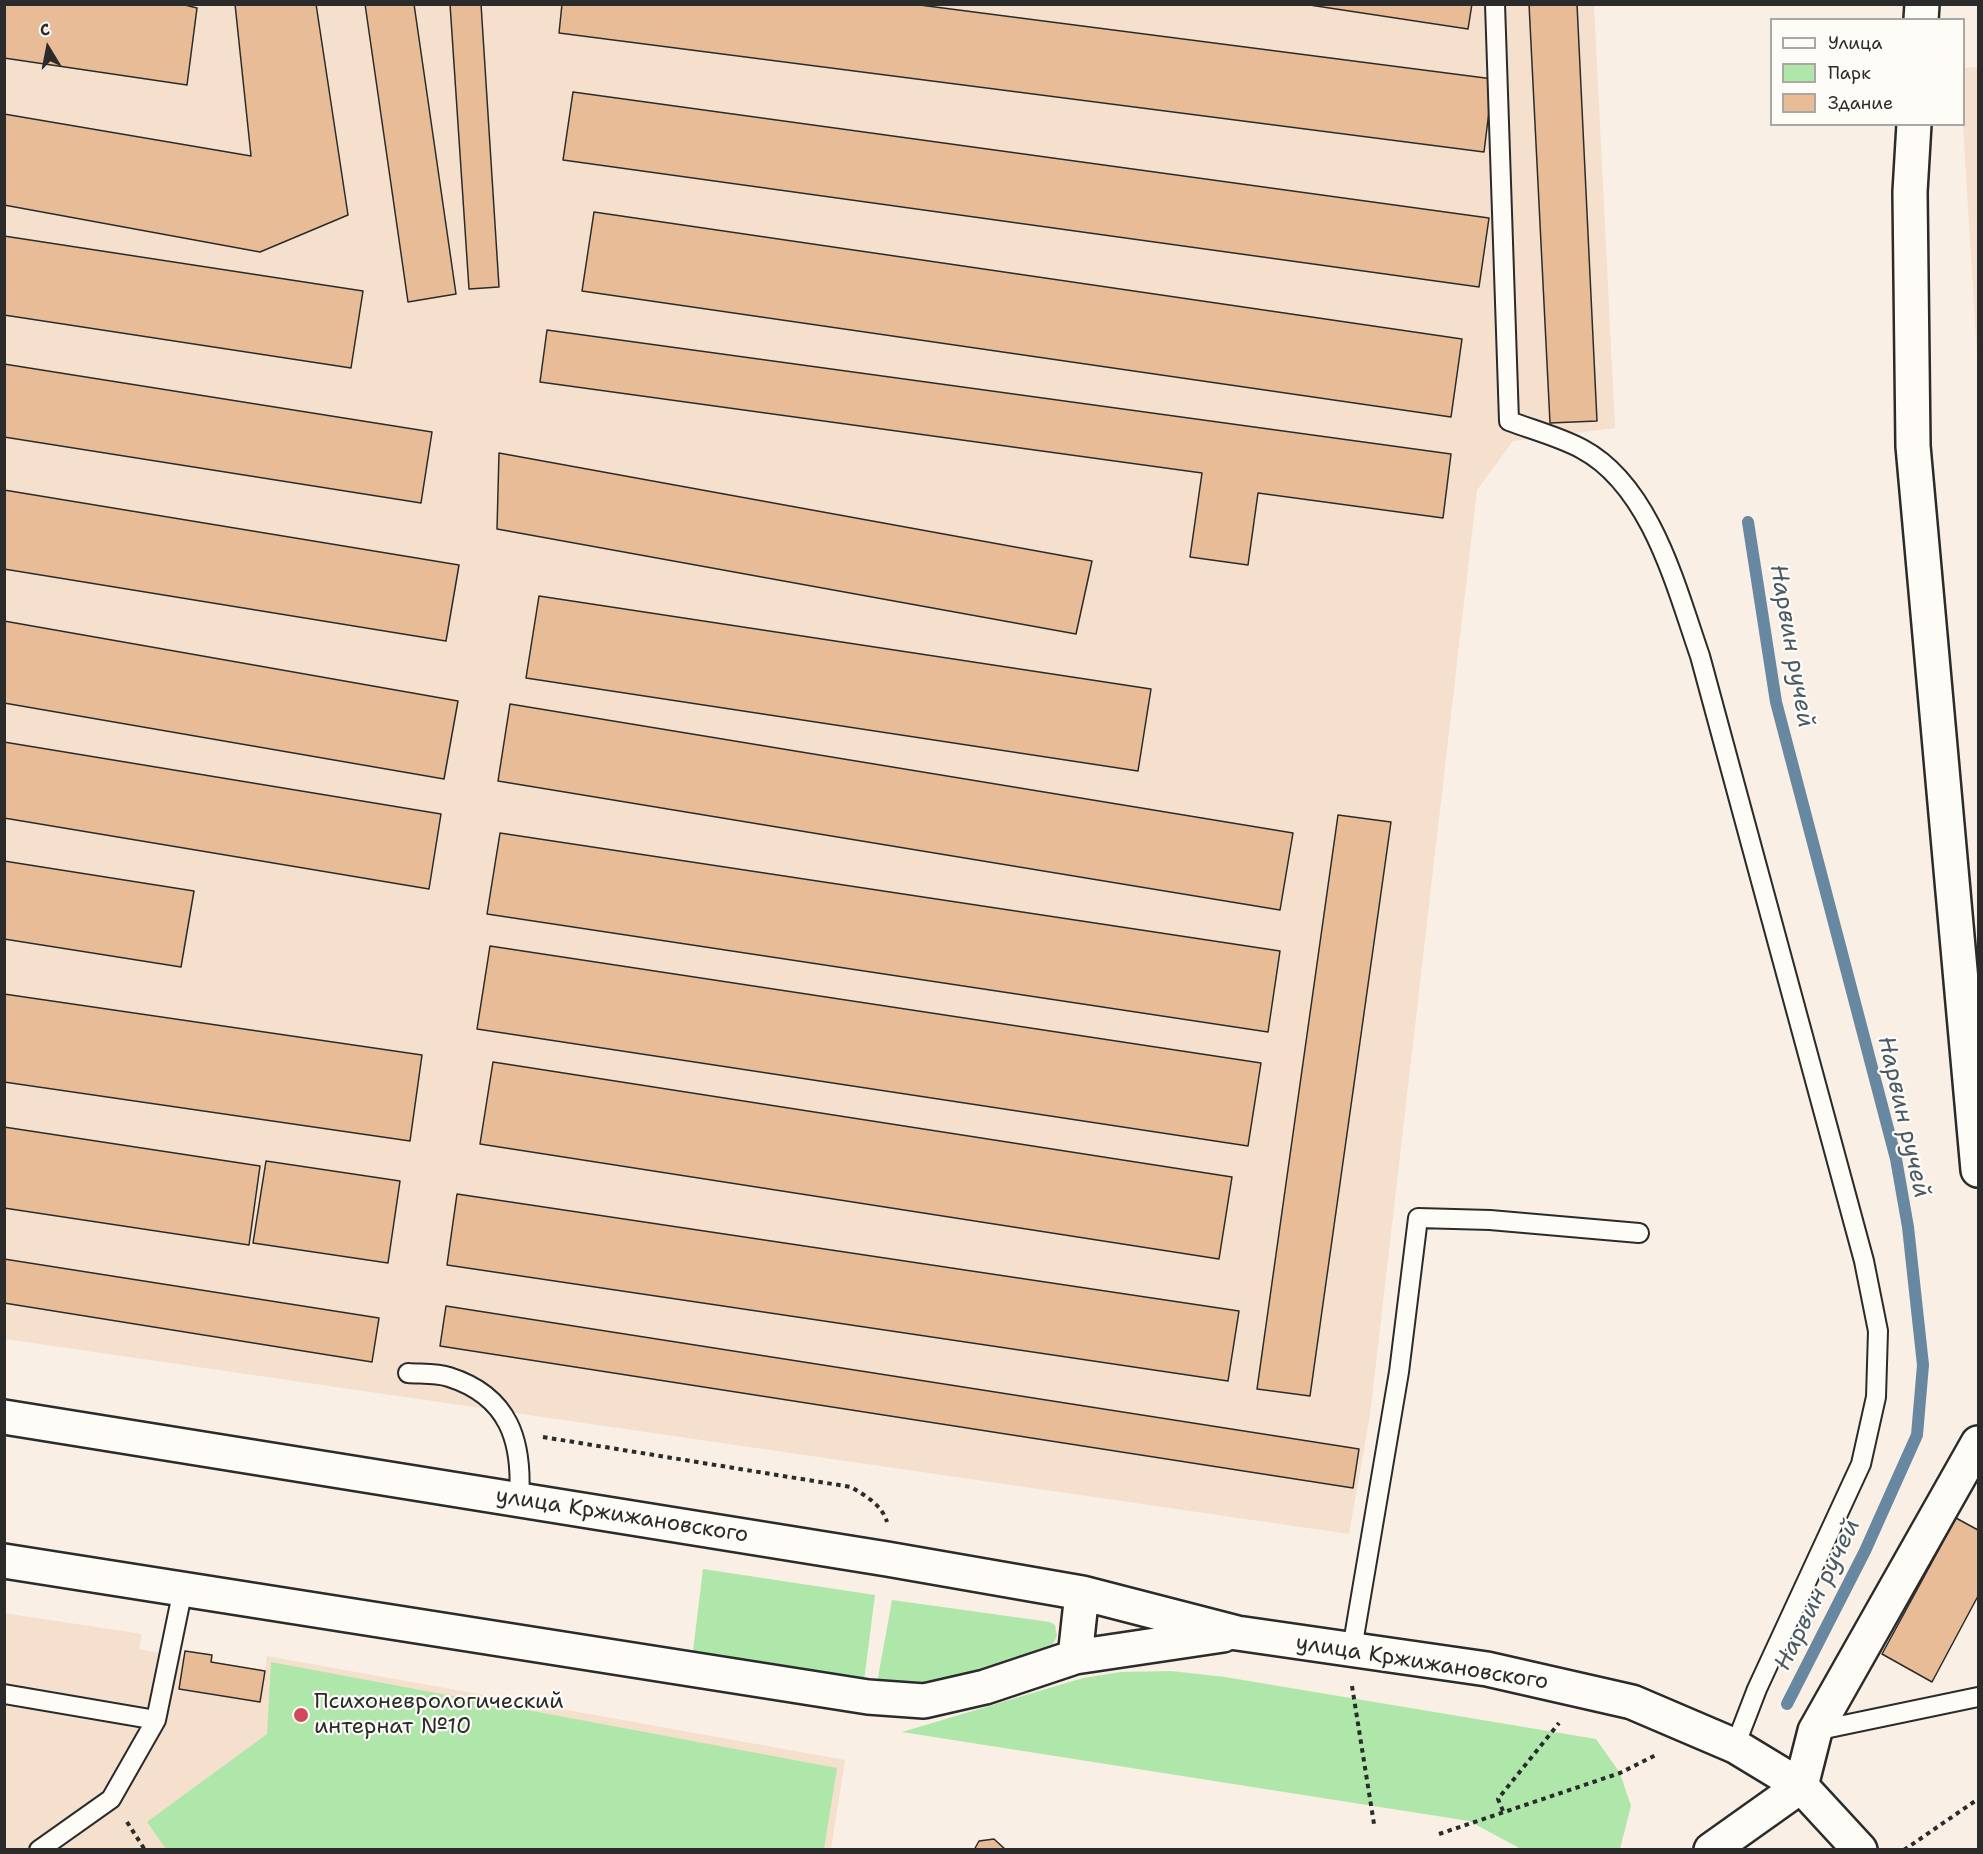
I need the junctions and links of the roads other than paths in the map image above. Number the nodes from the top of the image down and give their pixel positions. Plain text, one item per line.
1 (1495, 4) edge
2 (1914, 126) edge
3 (1978, 1170) edge
4 (1639, 1233) dead end
5 (408, 1372) dead end
6 (4, 1417) edge
7 (1978, 1443) edge
8 (519, 1499) junction
9 (4, 1561) edge
10 (183, 1589) junction
11 (1082, 1593) junction
12 (1237, 1633) junction
13 (1352, 1649) junction
14 (1075, 1657) junction
15 (4, 1694) edge
16 (1978, 1697) edge
17 (156, 1720) junction
18 (1815, 1731) junction
19 (1735, 1746) junction
20 (1801, 1786) junction
21 (39, 1850) edge
22 (1711, 1850) edge
23 (1860, 1850) edge

1 - 19 lane
2 - 3 street
4 - 13 lane
5 - 8 lane
6 - 8 street, улица Кржижановского
7 - 18 street
8 - 11 street, улица Кржижановского
9 - 10 street, улица Кржижановского
10 - 14 street, улица Кржижановского
10 - 17 lane
11 - 12 street, улица Кржижановского
11 - 14 street
12 - 13 street, улица Кржижановского
12 - 14 street, улица Кржижановского
13 - 19 street, улица Кржижановского
15 - 17 lane
16 - 18 lane
17 - 21 lane
18 - 20 street
19 - 20 street, улица Кржижановского
20 - 22 street
20 - 23 street, улица Кржижановского

